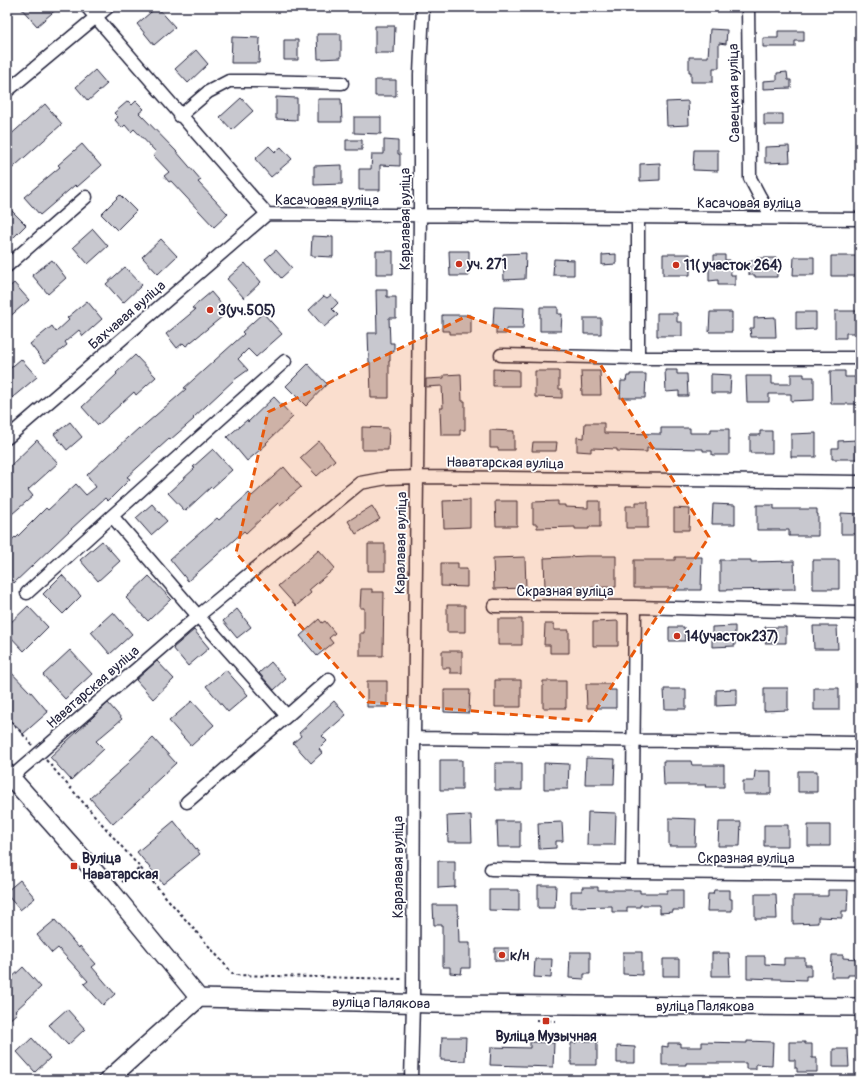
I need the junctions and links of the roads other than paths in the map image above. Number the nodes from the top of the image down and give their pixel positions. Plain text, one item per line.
1 (87, 7) edge
2 (108, 7) edge
3 (423, 7) edge
4 (748, 7) edge
5 (96, 17) junction
6 (342, 83) dead end
7 (7, 92) edge
8 (180, 116) junction
9 (86, 197) dead end
10 (268, 214) junction
11 (420, 215) junction
12 (638, 217) junction
13 (773, 218) junction
14 (860, 220) edge
15 (7, 266) edge
16 (501, 356) dead end
17 (638, 358) junction
18 (860, 358) edge
19 (285, 361) dead end
20 (7, 438) edge
21 (417, 477) junction
22 (860, 482) edge
23 (112, 516) junction
24 (27, 593) dead end
25 (494, 606) dead end
26 (636, 606) junction
27 (860, 613) edge
28 (198, 616) junction
29 (329, 679) dead end
30 (287, 716) junction
31 (414, 738) junction
32 (633, 741) junction
33 (860, 743) edge
34 (8, 777) edge
35 (187, 802) dead end
36 (491, 869) dead end
37 (632, 872) junction
38 (860, 874) edge
39 (199, 998) junction
40 (413, 1004) junction
41 (860, 1008) edge
42 (108, 1080) edge
43 (411, 1080) edge

1 - 5 street, Касачовая вуліца
2 - 5 street
3 - 11 street, Каралавая вуліца
4 - 13 street, Савецкая вуліца
5 - 7 street
5 - 8 street, Касачовая вуліца
6 - 8 street
8 - 10 street, Касачовая вуліца
9 - 15 street
10 - 11 street, Касачовая вуліца
10 - 20 street, Бахчавая вуліца
11 - 12 street, Касачовая вуліца
11 - 21 street, Каралавая вуліца
12 - 13 street, Касачовая вуліца
12 - 17 street
13 - 14 street, Касачовая вуліца
16 - 17 street
17 - 18 street
19 - 23 street
21 - 22 street, Наватарская вуліца
21 - 28 street, Наватарская вуліца
21 - 31 street, Каралавая вуліца
23 - 24 street
23 - 28 street
25 - 26 street, Скразная вуліца
26 - 27 street, Скразная вуліца
26 - 32 street
28 - 30 street
28 - 34 street, Наватарская вуліца
29 - 30 street
30 - 35 street
31 - 32 street
31 - 40 street, Каралавая вуліца
32 - 33 street
32 - 37 street
34 - 39 street
36 - 37 street, Скразная вуліца
37 - 38 street, Скразная вуліца
39 - 40 street, вуліца Палякова
39 - 42 street
40 - 41 street, вуліца Палякова
40 - 43 street, Каралавая вуліца

